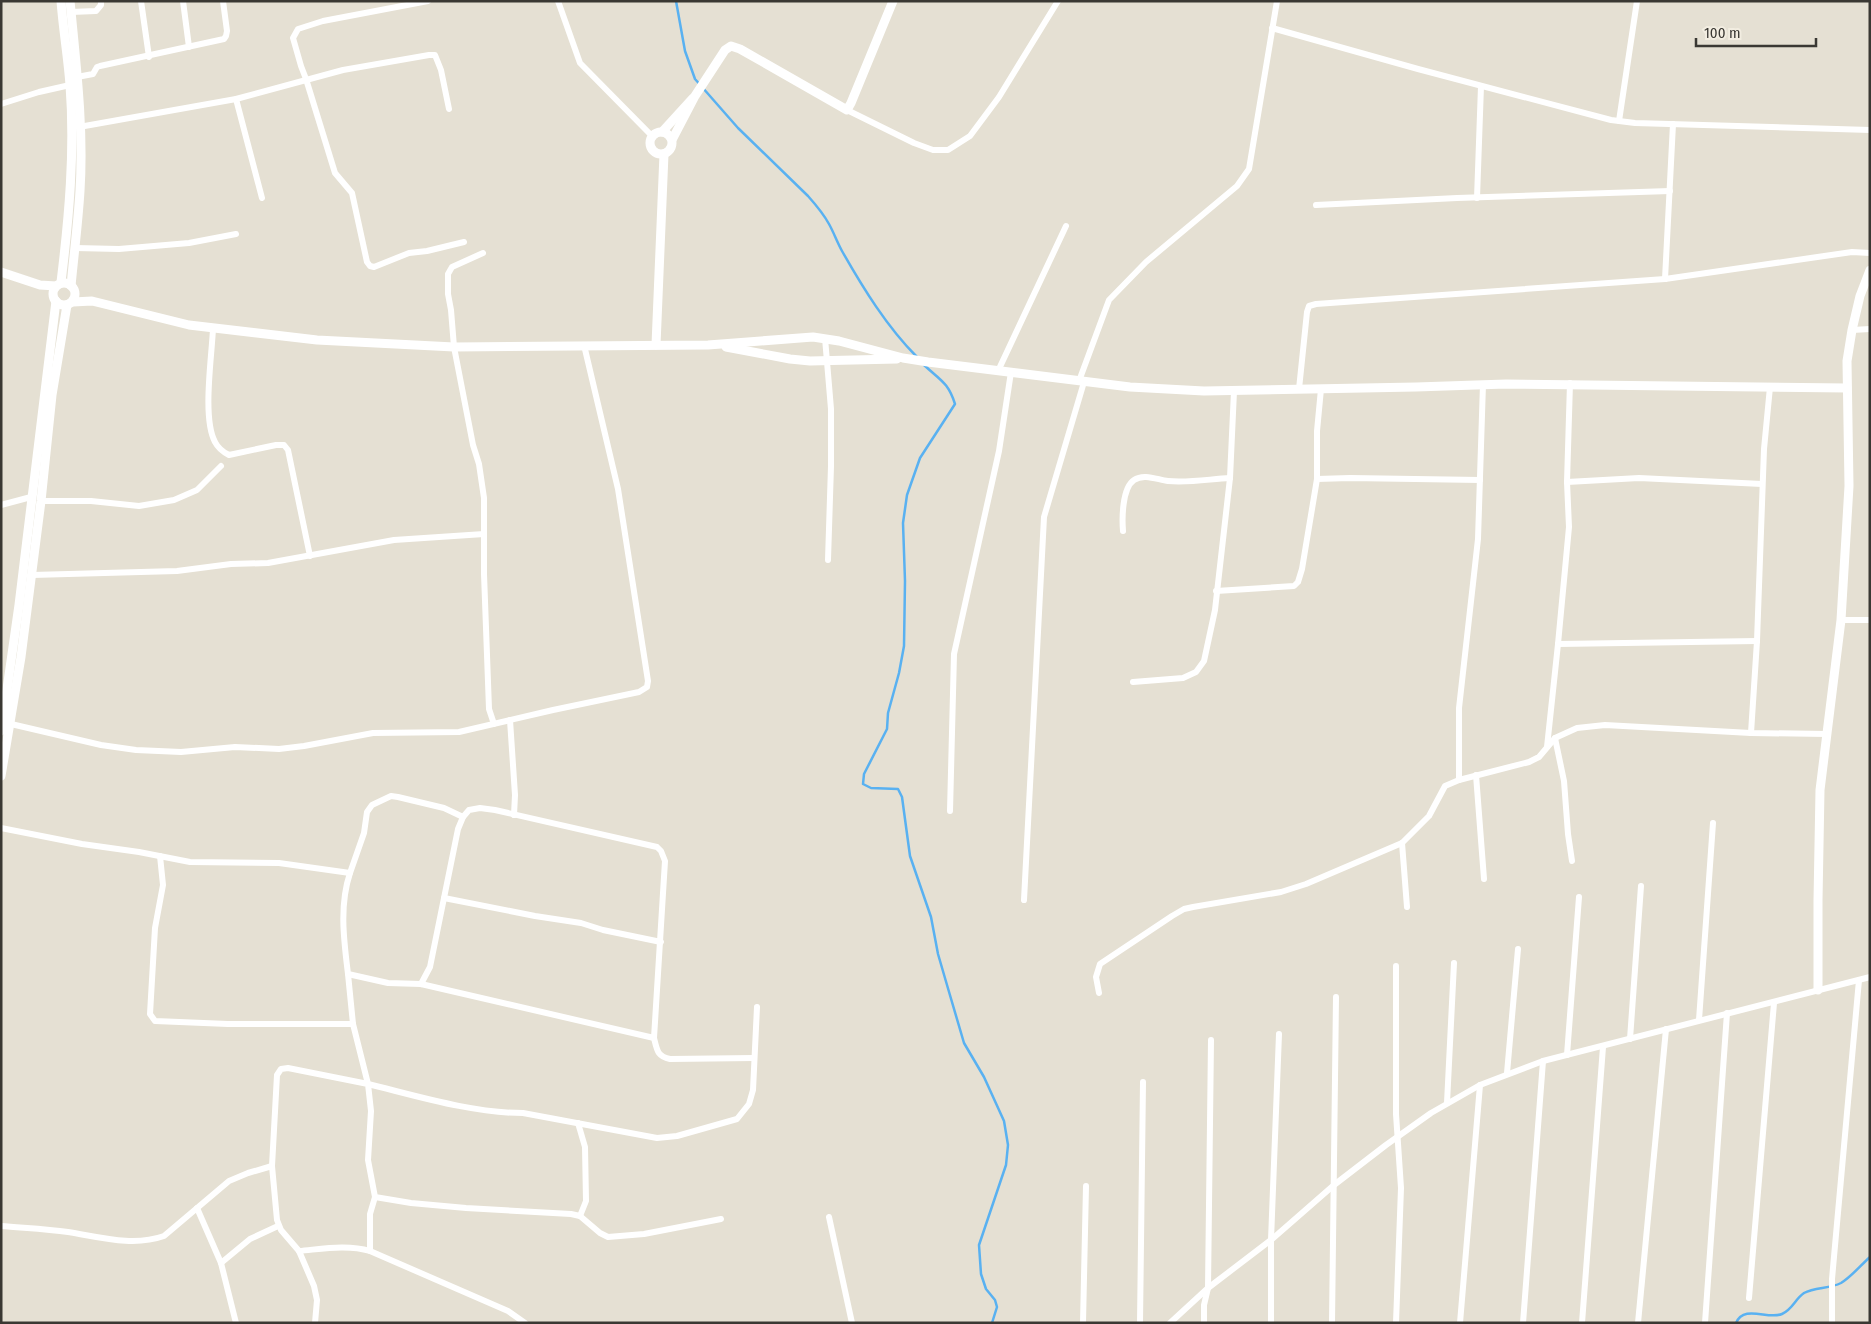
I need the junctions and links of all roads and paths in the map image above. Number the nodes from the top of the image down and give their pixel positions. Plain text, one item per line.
1 (61, 1) edge
2 (70, 1) edge
3 (101, 1) edge
4 (141, 1) edge
5 (182, 1) edge
6 (223, 1) edge
7 (428, 1) edge
8 (558, 1) edge
9 (893, 1) edge
10 (1058, 1) edge
11 (1277, 1) edge
12 (1637, 1) edge
13 (71, 12) junction
14 (1272, 28) junction
15 (189, 47) junction
16 (149, 57) junction
17 (77, 77) junction
18 (306, 79) junction
19 (70, 85) junction
20 (1481, 86) junction
21 (695, 96) junction
22 (236, 99) junction
23 (1, 104) edge
24 (449, 109) dead end
25 (847, 110) junction
26 (1619, 121) junction
27 (1673, 124) junction
28 (79, 127) junction
29 (1870, 130) edge
30 (662, 132) junction
31 (652, 136) junction
32 (672, 140) junction
33 (664, 154) junction
34 (1670, 192) junction
35 (262, 198) dead end
36 (1477, 198) junction
37 (1316, 205) dead end
38 (1066, 226) dead end
39 (236, 234) dead end
40 (464, 242) dead end
41 (75, 248) junction
42 (483, 253) dead end
43 (1870, 253) edge
44 (1870, 270) edge
45 (1, 272) edge
46 (1665, 279) junction
47 (73, 288) junction
48 (56, 291) junction
49 (92, 301) junction
50 (70, 304) junction
51 (213, 328) junction
52 (1870, 329) edge
53 (1852, 330) junction
54 (825, 338) junction
55 (584, 345) junction
56 (656, 345) junction
57 (708, 345) junction
58 (454, 347) junction
59 (903, 358) junction
60 (827, 362) junction
61 (998, 371) junction
62 (1011, 372) junction
63 (1082, 382) junction
64 (1570, 383) junction
65 (1483, 384) junction
66 (1770, 387) junction
67 (1847, 388) junction
68 (1298, 389) junction
69 (1321, 389) junction
70 (1234, 390) junction
71 (221, 466) dead end
72 (1230, 478) junction
73 (1317, 479) junction
74 (1480, 480) junction
75 (1567, 482) junction
76 (1762, 484) junction
77 (31, 497) junction
78 (41, 501) junction
79 (1, 505) edge
80 (1124, 532) dead end
81 (484, 534) junction
82 (310, 556) junction
83 (828, 560) dead end
84 (32, 575) junction
85 (1216, 591) junction
86 (1841, 620) junction
87 (1870, 620) edge
88 (1757, 641) junction
89 (1558, 644) junction
90 (1133, 682) dead end
91 (510, 720) junction
92 (11, 724) junction
93 (494, 724) junction
94 (1, 731) edge
95 (1751, 733) junction
96 (1827, 734) junction
97 (1555, 738) junction
98 (1546, 748) junction
99 (1476, 775) junction
100 (1, 776) edge
101 (1459, 780) junction
102 (950, 811) dead end
103 (514, 815) junction
104 (463, 817) junction
105 (1714, 823) dead end
106 (1, 828) edge
107 (1402, 843) junction
108 (160, 856) junction
109 (1572, 861) dead end
110 (350, 873) junction
111 (1484, 879) dead end
112 (1641, 886) dead end
113 (1579, 896) dead end
114 (444, 898) junction
115 (1024, 900) dead end
116 (1407, 907) dead end
117 (661, 942) junction
118 (1518, 949) dead end
119 (1454, 962) dead end
120 (1396, 966) dead end
121 (348, 974) junction
122 (1870, 977) edge
123 (1859, 980) junction
124 (421, 984) junction
125 (1818, 990) junction
126 (1099, 993) dead end
127 (1336, 997) dead end
128 (1774, 1003) junction
129 (757, 1007) dead end
130 (1726, 1013) junction
131 (1699, 1020) junction
132 (353, 1024) junction
133 (1666, 1029) junction
134 (1279, 1034) dead end
135 (654, 1038) junction
136 (1630, 1039) junction
137 (1211, 1040) dead end
138 (1603, 1047) junction
139 (1567, 1055) junction
140 (754, 1058) junction
141 (1543, 1061) junction
142 (1507, 1073) junction
143 (1143, 1082) dead end
144 (368, 1084) junction
145 (1480, 1084) junction
146 (1447, 1103) junction
147 (578, 1123) junction
148 (1398, 1137) junction
149 (272, 1166) junction
150 (1086, 1186) dead end
151 (1334, 1186) junction
152 (375, 1197) junction
153 (197, 1208) junction
154 (580, 1216) junction
155 (829, 1217) dead end
156 (721, 1219) dead end
157 (1, 1226) edge
158 (278, 1226) junction
159 (1271, 1240) junction
160 (370, 1250) junction
161 (299, 1251) junction
162 (221, 1264) junction
163 (1208, 1288) junction
164 (1749, 1298) dead end
165 (236, 1323) edge
166 (315, 1323) edge
167 (525, 1323) edge
168 (852, 1323) edge
169 (1083, 1323) edge
170 (1140, 1323) edge
171 (1170, 1323) edge
172 (1204, 1323) edge
173 (1271, 1323) edge
174 (1332, 1323) edge
175 (1396, 1323) edge
176 (1460, 1323) edge
177 (1523, 1323) edge
178 (1582, 1323) edge
179 (1638, 1323) edge
180 (1704, 1323) edge
181 (1832, 1323) edge

1 - 19 street
2 - 13 street
3 - 13 street
4 - 16 street
5 - 15 street
6 - 15 street
7 - 18 street
8 - 31 street
9 - 25 street
10 - 25 street
11 - 14 street
12 - 26 street
13 - 17 street
14 - 20 street
14 - 63 street
15 - 16 street
16 - 17 street
17 - 28 street
18 - 22 street
18 - 24 street
18 - 40 street
19 - 23 street
19 - 48 street
20 - 26 street
20 - 36 street
21 - 25 street
21 - 30 street
21 - 32 street
22 - 28 street
22 - 35 street
26 - 27 street
27 - 29 street
27 - 34 street
28 - 41 street
30 - 31 street
30 - 32 street
31 - 33 street
32 - 33 street
33 - 56 street
34 - 36 street
34 - 46 street
36 - 37 street
38 - 61 street
39 - 41 street
41 - 47 street
42 - 58 street
43 - 46 street
44 - 53 street
45 - 48 street
46 - 68 street
47 - 48 street
47 - 49 street
47 - 50 street
48 - 50 street
48 - 77 street
49 - 50 street
49 - 51 street
50 - 78 street
51 - 58 street
51 - 82 street
52 - 53 street
53 - 67 street
54 - 57 street
54 - 59 street
54 - 60 street
55 - 56 street
55 - 58 street
55 - 91 street
56 - 57 street
57 - 60 street
58 - 81 street
59 - 60 street
59 - 61 street
60 - 83 street
61 - 62 street
62 - 63 street
62 - 102 street
63 - 70 street
63 - 115 street
64 - 65 street
64 - 66 street
64 - 75 street
65 - 69 street
65 - 74 street
66 - 67 street
66 - 76 street
67 - 86 street
68 - 69 street
68 - 70 street
69 - 73 street
70 - 72 street
71 - 78 street
72 - 80 street
72 - 85 street
73 - 74 street
73 - 85 street
74 - 101 street
75 - 76 street
75 - 89 street
76 - 88 street
77 - 79 street
77 - 94 street
78 - 84 street
81 - 82 street
81 - 93 street
82 - 84 street
84 - 92 street
85 - 90 street
86 - 87 street
86 - 96 street
88 - 89 street
88 - 95 street
89 - 98 street
91 - 93 street
91 - 103 street
92 - 93 street
92 - 100 street
95 - 96 street
95 - 97 street
96 - 125 street
97 - 98 street
97 - 109 street
98 - 99 street
99 - 101 street
99 - 111 street
101 - 107 street
103 - 104 street
103 - 117 street
104 - 110 street
104 - 114 street
105 - 131 street
106 - 108 street
107 - 116 street
107 - 126 street
108 - 110 street
108 - 132 street
110 - 121 street
112 - 136 street
113 - 139 street
114 - 117 street
114 - 124 street
117 - 135 street
118 - 142 street
119 - 146 street
120 - 148 street
121 - 124 street
121 - 132 street
122 - 123 street
123 - 125 street
123 - 181 street
124 - 135 street
125 - 128 street
127 - 151 street
128 - 130 street
128 - 164 street
129 - 140 street
130 - 131 street
130 - 180 street
131 - 133 street
132 - 144 street
133 - 136 street
133 - 179 street
134 - 159 street
135 - 140 street
136 - 138 street
137 - 163 street
138 - 139 street
138 - 178 street
139 - 141 street
140 - 147 street
141 - 142 street
141 - 177 street
142 - 145 street
143 - 170 street
144 - 147 street
144 - 149 street
144 - 152 street
145 - 146 street
145 - 176 street
146 - 148 street
147 - 154 street
148 - 151 street
148 - 175 street
149 - 153 street
149 - 158 street
150 - 169 street
151 - 159 street
151 - 174 street
152 - 154 street
152 - 160 street
153 - 157 street
153 - 162 street
154 - 156 street
155 - 168 street
158 - 161 street
158 - 162 street
159 - 163 street
159 - 173 street
160 - 161 street
160 - 167 street
161 - 166 street
162 - 165 street
163 - 171 street
163 - 172 street

